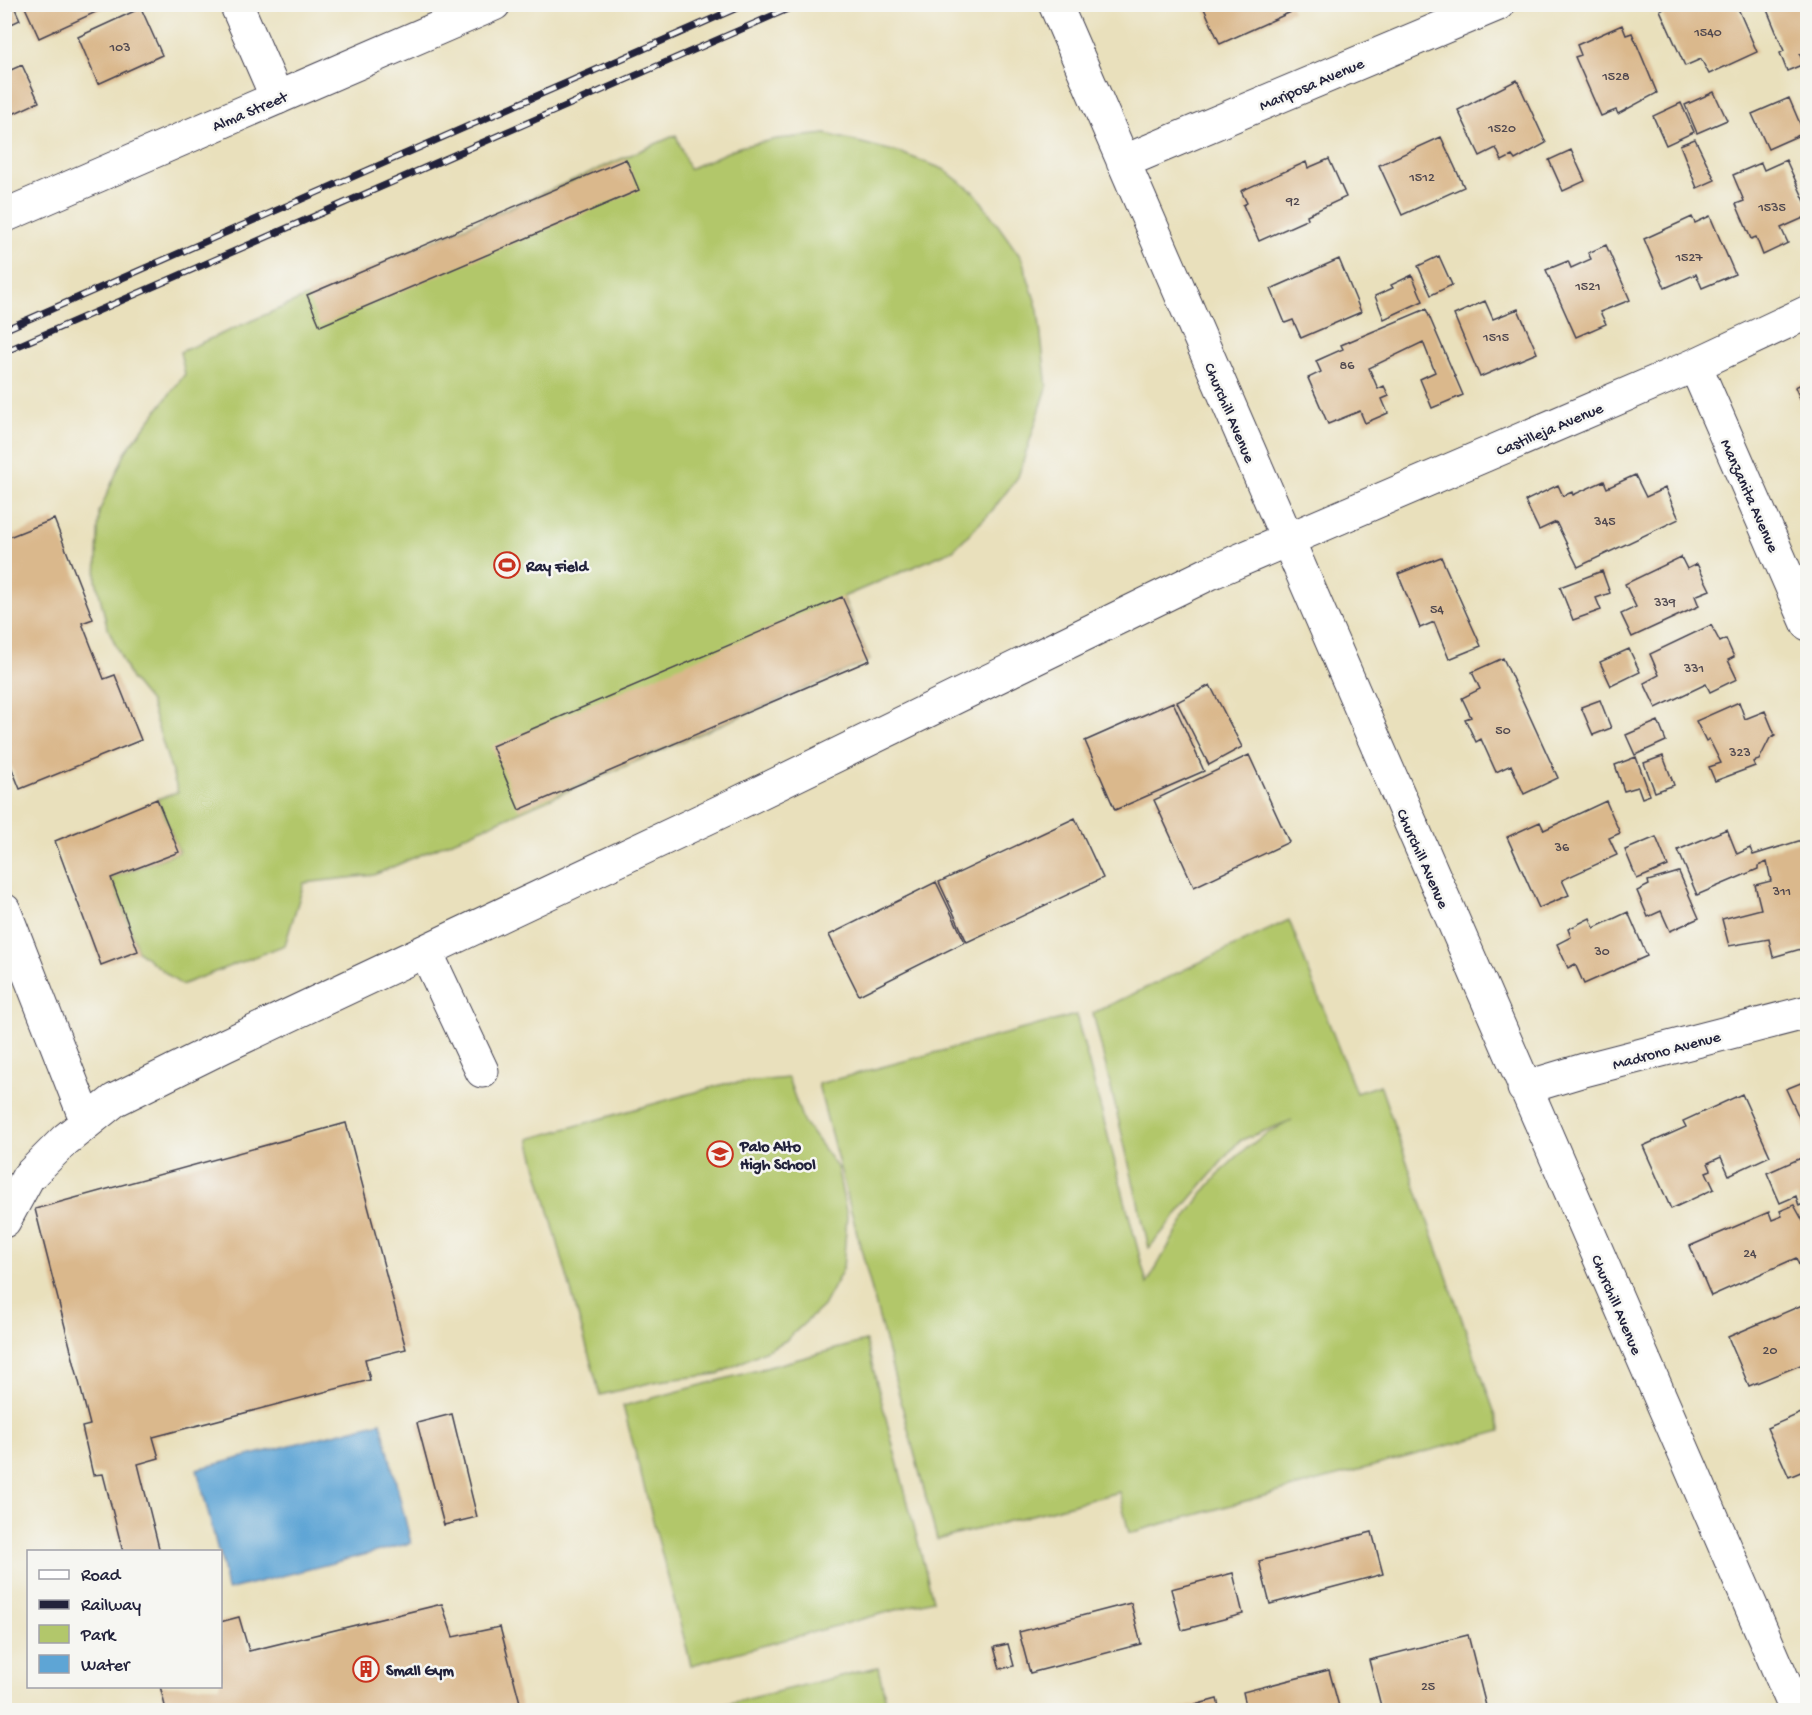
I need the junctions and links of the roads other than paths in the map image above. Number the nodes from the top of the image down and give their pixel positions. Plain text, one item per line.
1 (236, 4) edge
2 (494, 4) edge
3 (1055, 4) edge
4 (1498, 4) edge
5 (277, 98) junction
6 (1123, 162) junction
7 (4, 216) edge
8 (1808, 312) edge
9 (1695, 365) junction
10 (1288, 540) junction
11 (1798, 578) edge
12 (1808, 624) edge
13 (4, 910) edge
14 (426, 952) junction
15 (1808, 1012) edge
16 (482, 1071) dead end
17 (1524, 1088) junction
18 (87, 1122) junction
19 (4, 1221) edge
20 (1796, 1710) edge

1 - 5 street
2 - 5 street, Alma Street
3 - 6 street, Churchill Avenue
4 - 6 street, Mariposa Avenue
5 - 7 street, Alma Street
6 - 10 street, Churchill Avenue
8 - 9 street, Castilleja Avenue
9 - 10 street, Castilleja Avenue
9 - 11 street, Manzanita Avenue
10 - 14 street, Castilleja Avenue
10 - 17 street, Churchill Avenue
11 - 12 street, Manzanita Avenue
13 - 18 street
14 - 16 street
14 - 18 street, Castilleja Avenue
15 - 17 street, Madrono Avenue
17 - 20 street, Churchill Avenue
18 - 19 street, Castilleja Avenue

